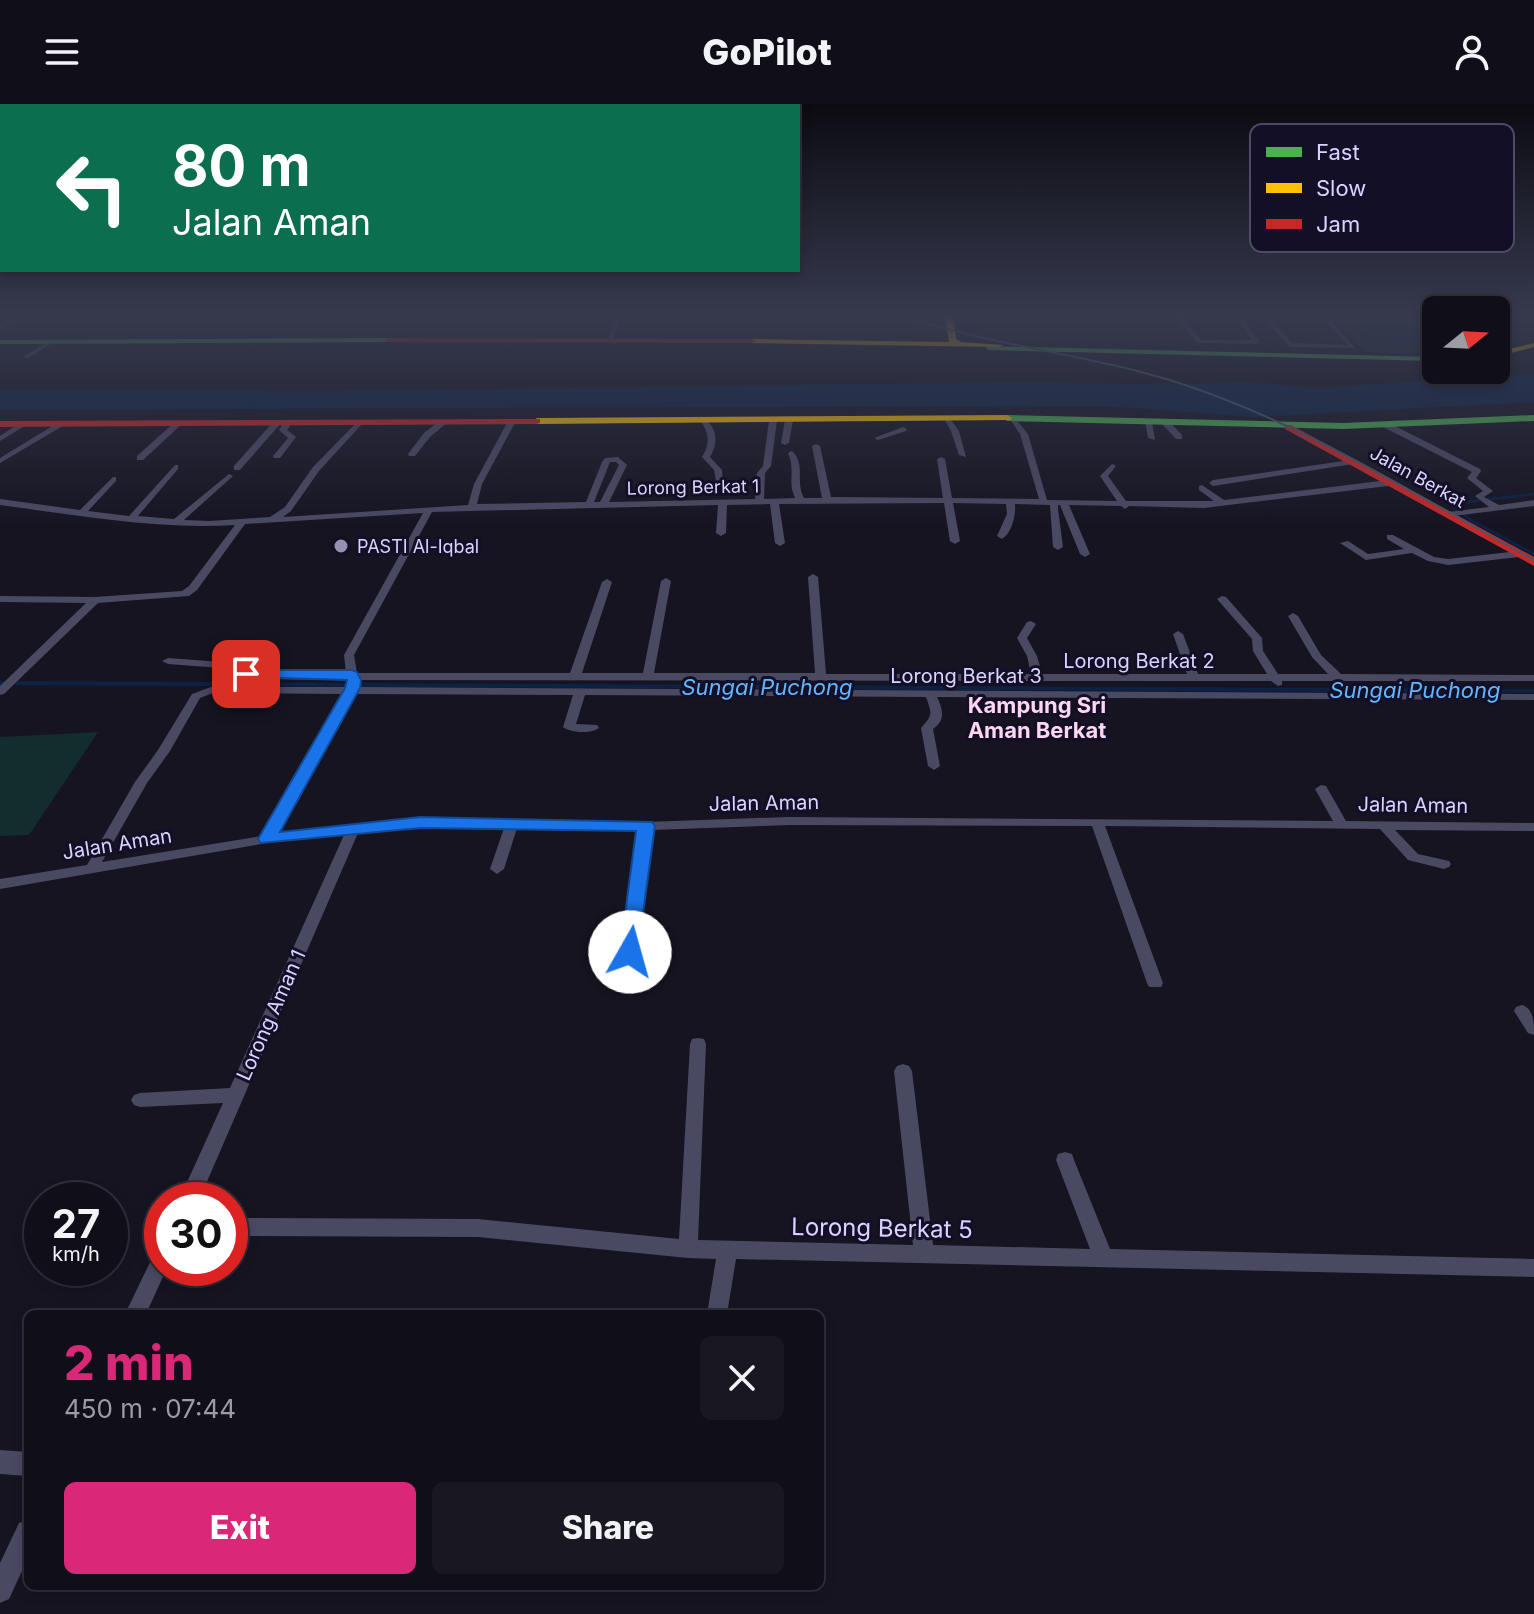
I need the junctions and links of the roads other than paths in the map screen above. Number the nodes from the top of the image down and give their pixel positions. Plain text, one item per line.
1 (1013, 418) junction
2 (1534, 418) edge
3 (946, 419) junction
4 (704, 420) junction
5 (781, 420) junction
6 (512, 421) junction
7 (359, 422) junction
8 (444, 422) junction
9 (179, 423) junction
10 (283, 423) junction
11 (0, 424) edge
12 (24, 424) junction
13 (62, 424) junction
14 (900, 424) junction
15 (1284, 425) junction
16 (1386, 425) junction
17 (1155, 427) junction
18 (1179, 437) dead end
19 (878, 438) dead end
20 (0, 439) edge
21 (900, 442) dead end
22 (785, 443) dead end
23 (816, 446) dead end
24 (792, 453) dead end
25 (412, 454) dead end
26 (963, 455) dead end
27 (277, 456) dead end
28 (140, 458) dead end
29 (941, 459) dead end
30 (0, 461) edge
31 (1350, 462) junction
32 (1112, 466) dead end
33 (175, 467) dead end
34 (237, 468) dead end
35 (229, 476) dead end
36 (113, 479) dead end
37 (1213, 483) dead end
38 (1388, 483) junction
39 (720, 484) dead end
40 (1202, 488) dead end
41 (947, 499) junction
42 (827, 500) junction
43 (774, 501) junction
44 (801, 501) junction
45 (0, 502) edge
46 (723, 502) junction
47 (759, 502) junction
48 (1010, 502) junction
49 (1054, 503) junction
50 (1222, 503) junction
51 (1534, 503) edge
52 (589, 505) junction
53 (603, 505) junction
54 (1125, 506) junction
55 (472, 507) junction
56 (1498, 508) junction
57 (429, 510) junction
58 (83, 512) junction
59 (1451, 515) junction
60 (131, 519) junction
61 (271, 521) junction
62 (176, 522) junction
63 (241, 523) junction
64 (721, 533) dead end
65 (1002, 536) dead end
66 (1390, 537) dead end
67 (955, 541) dead end
68 (780, 543) dead end
69 (1345, 543) dead end
70 (1058, 547) dead end
71 (1413, 550) junction
72 (1085, 554) dead end
73 (1526, 558) edge
74 (813, 577) dead end
75 (666, 581) dead end
76 (607, 582) dead end
77 (0, 599) edge
78 (1222, 599) dead end
79 (95, 600) junction
80 (1293, 616) dead end
81 (1031, 624) dead end
82 (1178, 634) dead end
83 (168, 661) dead end
84 (575, 676) junction
85 (648, 677) junction
86 (741, 677) junction
87 (815, 677) junction
88 (1338, 678) junction
89 (1534, 678) edge
90 (998, 679) junction
91 (1038, 679) junction
92 (1196, 679) junction
93 (352, 684) junction
94 (1281, 688) junction
95 (3, 689) edge
96 (580, 692) junction
97 (740, 692) junction
98 (809, 692) junction
99 (930, 694) junction
100 (1000, 695) junction
101 (1534, 697) edge
102 (593, 728) dead end
103 (934, 766) dead end
104 (1321, 789) dead end
105 (1097, 822) junction
106 (512, 824) junction
107 (1342, 825) junction
108 (1383, 825) junction
109 (646, 826) junction
110 (1534, 827) edge
111 (353, 830) junction
112 (267, 839) junction
113 (1444, 864) dead end
114 (92, 868) junction
115 (497, 869) dead end
116 (0, 884) edge
117 (630, 952) dead end
118 (1155, 983) dead end
119 (1522, 1011) dead end
120 (1534, 1029) edge
121 (698, 1044) dead end
122 (903, 1071) dead end
123 (236, 1095) junction
124 (140, 1100) dead end
125 (1065, 1160) dead end
126 (197, 1182) edge
127 (248, 1227) edge
128 (688, 1249) junction
129 (727, 1250) junction
130 (924, 1254) junction
131 (1104, 1259) junction
132 (1534, 1268) edge
133 (148, 1286) edge
134 (137, 1310) edge
135 (718, 1310) edge
136 (0, 1462) edge
137 (24, 1464) edge
138 (24, 1540) edge
139 (0, 1590) edge

1 - 3 street
1 - 17 street
1 - 49 street
2 - 16 street
3 - 14 street
3 - 26 street
4 - 5 street
4 - 6 street
4 - 39 street
5 - 14 street
5 - 22 street
5 - 47 street
6 - 8 street
6 - 55 street
7 - 8 street
7 - 10 street
7 - 61 street
8 - 25 street
9 - 10 street
9 - 13 street
9 - 28 street
10 - 27 street
10 - 34 street
11 - 12 street
12 - 13 street
12 - 20 street
13 - 30 street
14 - 19 street
14 - 21 street
15 - 16 street
15 - 17 street
15 - 31 street, Jalan Berkat
16 - 56 street
17 - 18 street
23 - 42 street
24 - 44 street
29 - 41 street
31 - 37 street
31 - 38 street, Jalan Berkat
32 - 54 street
33 - 60 street
35 - 62 street
36 - 58 street
38 - 50 street, Lorong Berkat 1
38 - 59 street, Jalan Berkat
40 - 50 street
41 - 42 street, Lorong Berkat 1
41 - 48 street, Lorong Berkat 1
41 - 67 street
42 - 44 street, Lorong Berkat 1
43 - 44 street, Lorong Berkat 1
43 - 47 street, Lorong Berkat 1
43 - 68 street
45 - 58 street, Lorong Berkat 1
46 - 47 street, Lorong Berkat 1
46 - 53 street, Lorong Berkat 1
46 - 64 street
48 - 49 street, Lorong Berkat 1
48 - 65 street
49 - 54 street, Lorong Berkat 1
49 - 70 street
49 - 72 street
50 - 54 street, Lorong Berkat 1
51 - 56 street
52 - 53 street, Lorong Berkat 1
52 - 53 street
52 - 55 street, Lorong Berkat 1
55 - 57 street, Lorong Berkat 1
56 - 59 street
57 - 61 street, Lorong Berkat 1
57 - 93 street
58 - 60 street, Lorong Berkat 1
59 - 73 street, Jalan Berkat
60 - 62 street, Lorong Berkat 1
61 - 63 street, Lorong Berkat 1
62 - 63 street, Lorong Berkat 1
63 - 79 street
66 - 71 street
69 - 71 street
71 - 73 street
74 - 87 street
75 - 85 street
76 - 84 street
77 - 79 street
78 - 94 street
79 - 95 street
80 - 88 street
81 - 91 street
82 - 92 street
83 - 93 street
84 - 85 street, Lorong Berkat 2
84 - 93 street, Lorong Berkat 2
85 - 86 street, Lorong Berkat 2
86 - 87 street, Lorong Berkat 2
86 - 97 street
87 - 90 street, Lorong Berkat 2
87 - 98 street
88 - 89 street, Lorong Berkat 2
88 - 94 street, Lorong Berkat 2
90 - 91 street, Lorong Berkat 2
90 - 100 street
91 - 92 street, Lorong Berkat 2
92 - 94 street, Lorong Berkat 2
93 - 96 street, Lorong Berkat 3
93 - 112 street
93 - 114 street
94 - 100 street, Lorong Berkat 3
94 - 101 street, Lorong Berkat 3
96 - 97 street, Lorong Berkat 3
96 - 102 street
97 - 98 street, Lorong Berkat 3
98 - 99 street, Lorong Berkat 3
99 - 100 street, Lorong Berkat 3
99 - 103 street
104 - 107 street
105 - 107 street, Jalan Aman
105 - 109 street, Jalan Aman
105 - 118 street
106 - 109 street, Jalan Aman
106 - 111 street, Jalan Aman
106 - 115 street
107 - 108 street, Jalan Aman
108 - 110 street, Jalan Aman
108 - 113 street
109 - 117 street
111 - 112 street, Jalan Aman
111 - 123 street, Lorong Aman 1
112 - 114 street, Jalan Aman
114 - 116 street, Jalan Aman
119 - 120 street
121 - 128 street
122 - 130 street
123 - 124 street
123 - 126 street, Lorong Aman 1
125 - 131 street
127 - 128 street, Lorong Berkat 5
128 - 129 street, Lorong Berkat 5
129 - 130 street, Lorong Berkat 5
129 - 135 street
130 - 131 street, Lorong Berkat 5
131 - 132 street, Lorong Berkat 5
133 - 134 street
136 - 137 street
138 - 139 street

